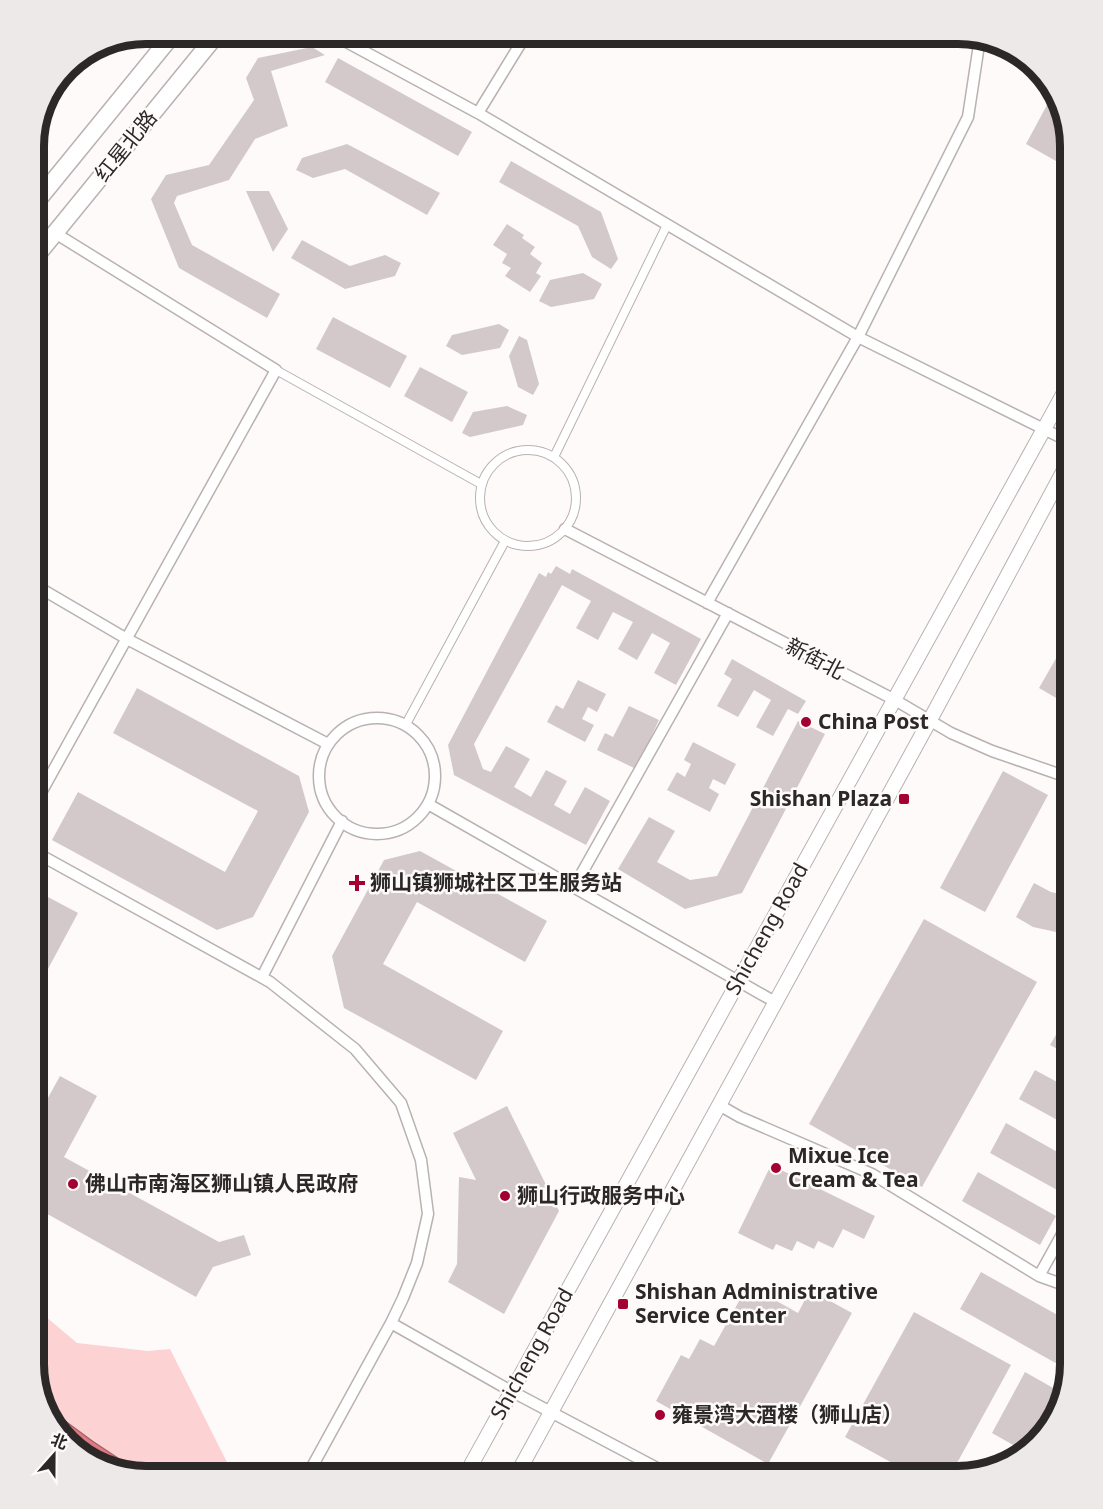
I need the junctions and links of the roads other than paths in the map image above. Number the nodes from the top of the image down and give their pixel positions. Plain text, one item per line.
1 (165, 44) edge
2 (210, 44) edge
3 (350, 44) edge
4 (520, 44) edge
5 (979, 45) edge
6 (478, 113) junction
7 (44, 193) edge
8 (666, 225) junction
9 (55, 233) junction
10 (44, 246) edge
11 (858, 337) junction
12 (276, 370) junction
13 (1060, 400) edge
14 (1044, 429) junction
15 (1060, 437) edge
16 (554, 457) junction
17 (1060, 478) edge
18 (481, 484) junction
19 (565, 529) junction
20 (505, 541) junction
21 (44, 590) edge
22 (707, 603) junction
23 (728, 613) junction
24 (127, 639) junction
25 (895, 700) junction
26 (930, 720) junction
27 (405, 726) junction
28 (328, 744) junction
29 (1060, 775) edge
30 (44, 787) edge
31 (428, 804) junction
32 (342, 821) junction
33 (44, 857) edge
34 (574, 887) junction
35 (262, 977) junction
36 (738, 981) junction
37 (775, 1002) junction
38 (719, 1105) junction
39 (1060, 1238) edge
40 (1039, 1276) junction
41 (1060, 1283) edge
42 (391, 1323) junction
43 (511, 1391) junction
44 (551, 1411) junction
45 (313, 1465) edge
46 (471, 1465) edge
47 (522, 1465) edge
48 (653, 1466) edge

1 - 7 main road
2 - 9 main road, 红星北路
3 - 6 street
4 - 6 street
5 - 11 street
6 - 8 street
8 - 11 street
8 - 16 street
9 - 10 main road, 红星北路
9 - 12 street
11 - 14 street
11 - 22 street
12 - 18 street
12 - 24 street
13 - 14 street, Shicheng Road
14 - 15 street
14 - 25 street, Shicheng Road
16 - 18 street
16 - 19 street
17 - 26 street, Shicheng Road
18 - 20 street
19 - 20 street
19 - 22 street, 新街北
20 - 27 street
21 - 24 street
22 - 23 street, 新街北
23 - 25 street, 新街北
23 - 34 street
24 - 28 street
24 - 30 street
25 - 26 street, 新街北
25 - 36 street, Shicheng Road
26 - 29 street, 新街北
26 - 37 street, Shicheng Road
27 - 28 street
27 - 31 street
28 - 32 street
31 - 32 street
31 - 34 street
32 - 35 street
33 - 35 street
34 - 36 street
35 - 42 street
36 - 37 street
36 - 43 street, Shicheng Road
37 - 38 street, Shicheng Road
38 - 40 street
38 - 44 street, Shicheng Road
39 - 40 street
40 - 41 street
42 - 43 street
42 - 45 street
43 - 44 street
43 - 46 street, Shicheng Road
44 - 47 street, Shicheng Road
44 - 48 street

